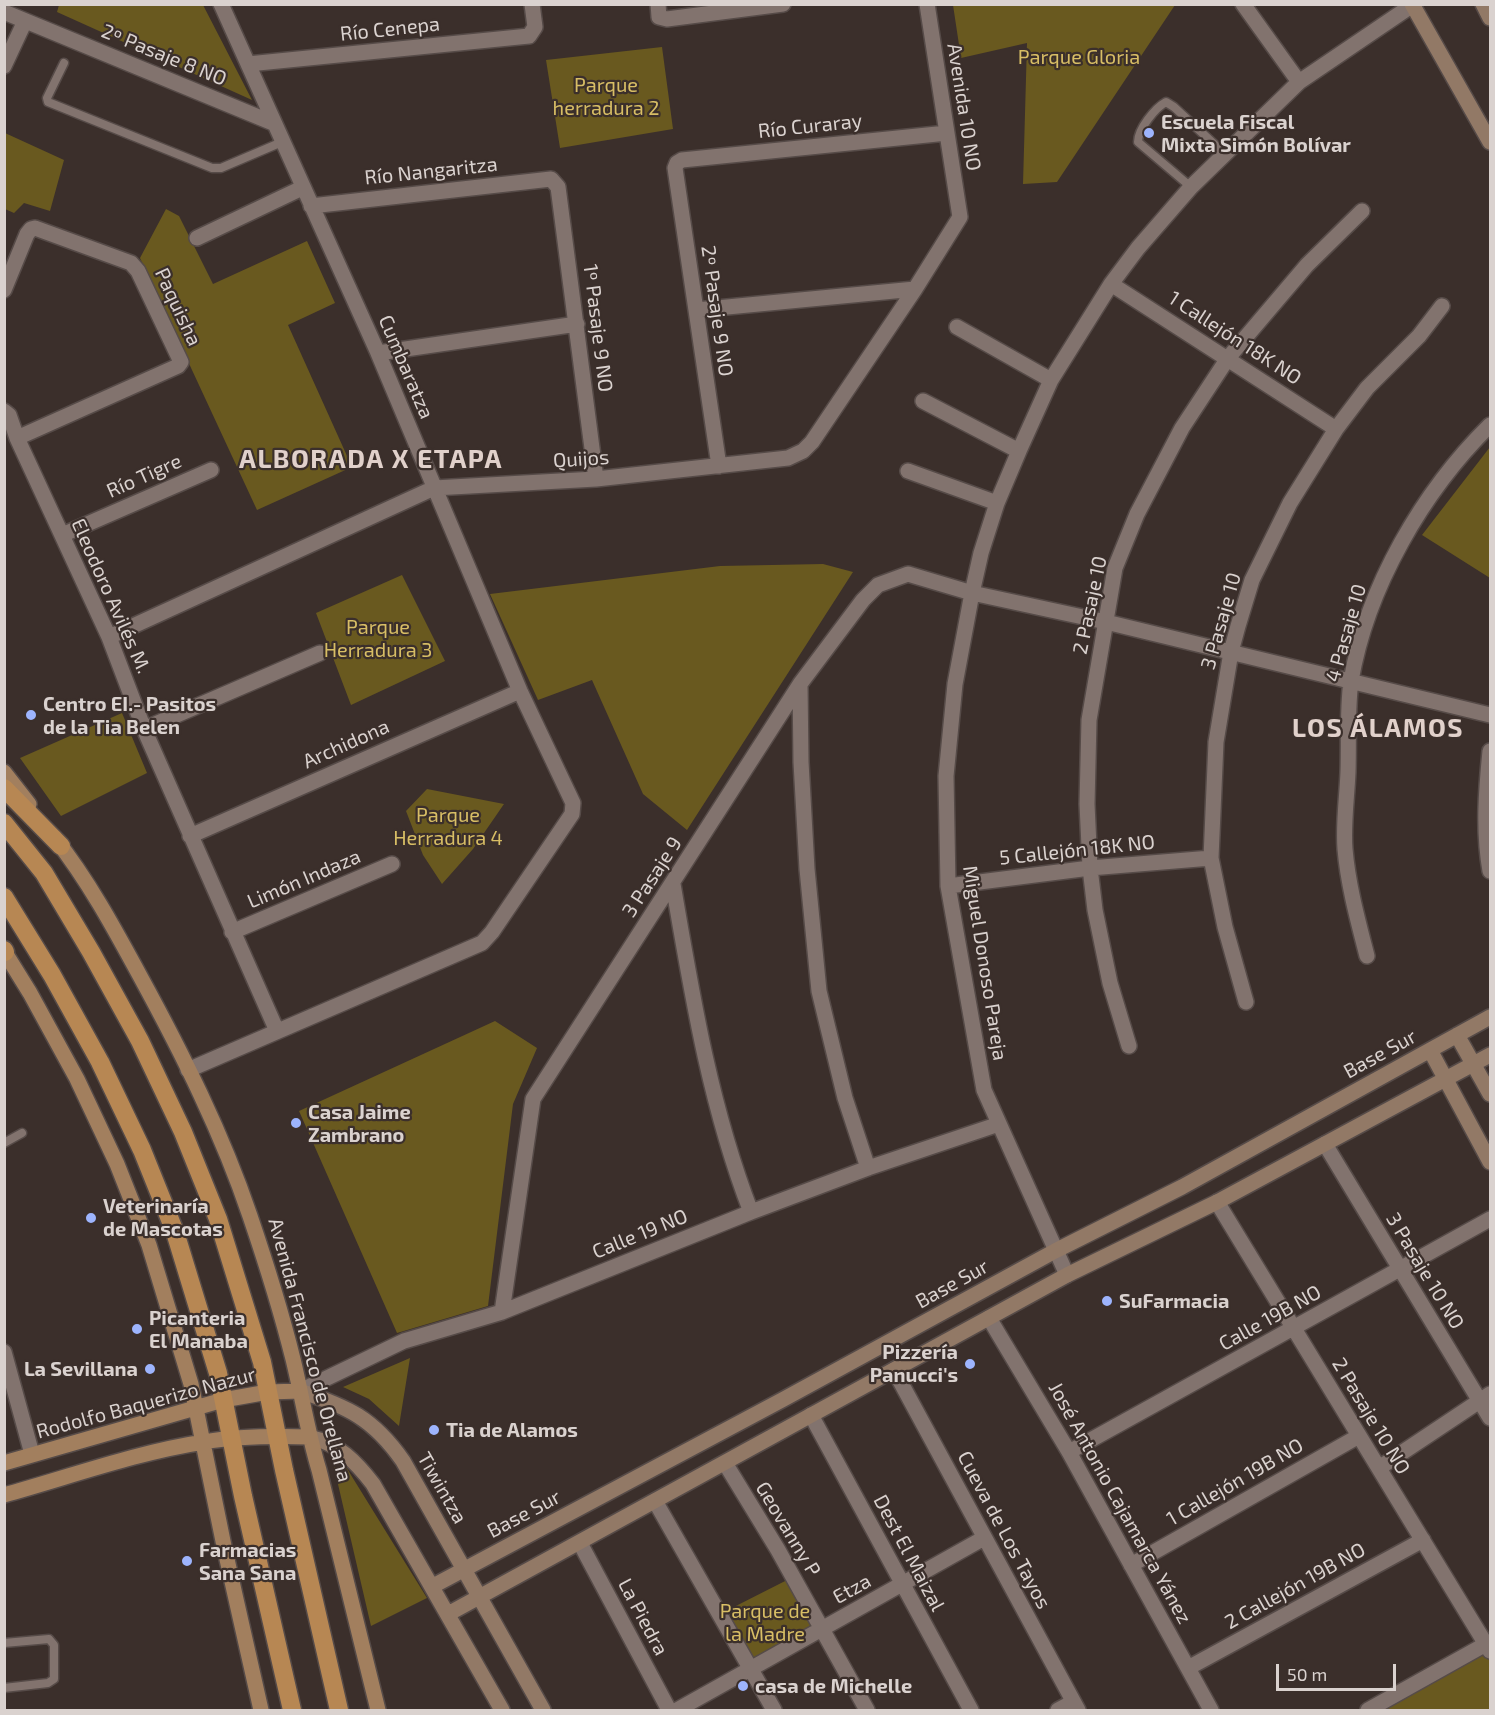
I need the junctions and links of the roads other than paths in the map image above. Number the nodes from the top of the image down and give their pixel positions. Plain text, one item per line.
1 (221, 4) edge
2 (532, 4) edge
3 (783, 4) edge
4 (927, 4) edge
5 (1243, 4) edge
6 (1483, 4) edge
7 (1413, 5) edge
8 (4, 12) edge
9 (660, 12) edge
10 (1491, 18) edge
11 (25, 21) junction
12 (64, 63) dead end
13 (248, 64) junction
14 (4, 66) edge
15 (1299, 82) junction
16 (273, 123) junction
17 (947, 134) junction
18 (282, 142) junction
19 (1491, 142) edge
20 (1225, 154) junction
21 (677, 163) joint
22 (556, 182) joint
23 (1191, 187) junction
24 (302, 188) junction
25 (311, 206) junction
26 (1362, 210) dead end
27 (960, 217) joint
28 (197, 238) dead end
29 (1111, 284) junction
30 (915, 289) junction
31 (4, 290) edge
32 (1442, 306) dead end
33 (696, 310) junction
34 (577, 324) junction
35 (957, 327) dead end
36 (378, 354) junction
37 (1228, 358) junction
38 (1051, 380) junction
39 (923, 401) dead end
40 (4, 411) edge
41 (1491, 425) edge
42 (1336, 429) junction
43 (17, 438) junction
44 (1018, 451) junction
45 (719, 466) junction
46 (211, 470) dead end
47 (908, 471) dead end
48 (596, 479) junction
49 (434, 488) junction
50 (998, 503) junction
51 (62, 535) junction
52 (972, 593) junction
53 (1106, 622) junction
54 (109, 637) junction
55 (1231, 652) junction
56 (320, 653) dead end
57 (1351, 682) junction
58 (800, 684) junction
59 (520, 691) junction
60 (1491, 715) edge
61 (144, 729) junction
62 (1491, 751) edge
63 (4, 772) edge
64 (4, 788) edge
65 (4, 823) edge
66 (190, 836) junction
67 (61, 846) junction
68 (1211, 858) junction
69 (392, 864) dead end
70 (1090, 868) junction
71 (1491, 871) edge
72 (673, 884) junction
73 (948, 886) junction
74 (4, 897) edge
75 (232, 932) junction
76 (5, 951) edge
77 (1367, 956) dead end
78 (1246, 1002) dead end
79 (1491, 1017) edge
80 (277, 1031) junction
81 (1457, 1035) junction
82 (1129, 1046) dead end
83 (1430, 1050) junction
84 (1491, 1055) edge
85 (1474, 1064) junction
86 (188, 1070) junction
87 (1446, 1080) junction
88 (1491, 1094) edge
89 (999, 1124) junction
90 (22, 1133) dead end
91 (4, 1143) edge
92 (1325, 1144) junction
93 (1491, 1162) edge
94 (868, 1168) junction
95 (1216, 1202) junction
96 (751, 1212) junction
97 (1491, 1219) edge
98 (1055, 1251) junction
99 (1400, 1270) junction
100 (1067, 1275) junction
101 (502, 1312) junction
102 (989, 1318) junction
103 (1294, 1329) junction
104 (4, 1352) edge
105 (894, 1370) junction
106 (300, 1391) junction
107 (268, 1392) junction
108 (1485, 1397) edge
109 (223, 1400) junction
110 (196, 1407) junction
111 (811, 1415) junction
112 (1491, 1418) edge
113 (277, 1436) junction
114 (1359, 1436) junction
115 (309, 1437) junction
116 (231, 1438) junction
117 (203, 1442) junction
118 (1069, 1452) junction
119 (32, 1454) junction
120 (4, 1463) edge
121 (725, 1463) junction
122 (1379, 1468) junction
123 (4, 1495) edge
124 (655, 1501) junction
125 (984, 1538) junction
126 (1423, 1540) junction
127 (580, 1543) junction
128 (1131, 1565) junction
129 (465, 1570) junction
130 (903, 1585) junction
131 (433, 1586) junction
132 (479, 1597) junction
133 (448, 1614) junction
134 (822, 1630) junction
135 (4, 1643) edge
136 (1488, 1648) edge
137 (1188, 1668) junction
138 (752, 1669) junction
139 (4, 1688) edge
140 (1075, 1706) edge
141 (261, 1710) edge
142 (292, 1710) edge
143 (339, 1710) edge
144 (378, 1710) edge
145 (502, 1710) edge
146 (543, 1710) edge
147 (669, 1710) edge
148 (676, 1710) edge
149 (774, 1710) edge
150 (867, 1710) edge
151 (971, 1710) edge
152 (1058, 1710) edge
153 (1211, 1710) edge
154 (1368, 1710) edge

1 - 13 street, Cumbaratza
2 - 13 street, Río Cenepa
3 - 9 street
4 - 17 street, Avenida 10 NO
5 - 15 street
6 - 10 street
7 - 15 street, Miguel Donoso Pareja
7 - 19 street
8 - 11 street, 2º Pasaje 8 NO
11 - 14 street
11 - 16 street, 2º Pasaje 8 NO
12 - 18 lane
13 - 16 street, Cumbaratza
15 - 20 street, Miguel Donoso Pareja
16 - 18 street, Cumbaratza
17 - 21 street, Río Curaray
17 - 27 street, Avenida 10 NO
18 - 24 street, Cumbaratza
20 - 23 street, Miguel Donoso Pareja
20 - 23 lane
21 - 33 street, 2º Pasaje 9 NO
22 - 25 street, Río Nangaritza
22 - 34 street, 1º Pasaje 9 NO
23 - 29 street, Miguel Donoso Pareja
24 - 25 street, Cumbaratza
24 - 28 street
25 - 36 street, Cumbaratza
26 - 37 street, 2 Pasaje 10
27 - 30 street, Quijos
29 - 37 street, 1 Callejón 18K NO
29 - 38 street, Miguel Donoso Pareja
30 - 33 street
30 - 45 street, Quijos
31 - 43 street, Paquisha
32 - 42 street, 3 Pasaje 10
33 - 45 street, 2º Pasaje 9 NO
34 - 36 street
34 - 48 street, 1º Pasaje 9 NO
35 - 38 street
36 - 49 street, Cumbaratza
37 - 42 street, 1 Callejón 18K NO
37 - 53 street, 2 Pasaje 10
38 - 44 street, Miguel Donoso Pareja
39 - 44 street
40 - 43 street, Eleodoro Avilés M.
41 - 57 street, 4 Pasaje 10
42 - 55 street, 3 Pasaje 10
43 - 51 street, Eleodoro Avilés M.
44 - 50 street, Miguel Donoso Pareja
45 - 48 street, Quijos
46 - 51 street, Río Tigre
47 - 50 street
48 - 49 street, Quijos
49 - 54 street, Quijos
49 - 59 street, Cumbaratza
50 - 52 street, Miguel Donoso Pareja
51 - 54 street, Eleodoro Avilés M.
52 - 53 street, 3 Pasaje 9
52 - 58 street, 3 Pasaje 9
52 - 73 street, Miguel Donoso Pareja
53 - 55 street, 3 Pasaje 9
53 - 70 street, 2 Pasaje 10
54 - 61 street, Eleodoro Avilés M.
55 - 57 street, 3 Pasaje 9
55 - 68 street, 3 Pasaje 10
56 - 61 street
57 - 60 street, 3 Pasaje 9
57 - 77 street, 4 Pasaje 10
58 - 72 street, 3 Pasaje 9
58 - 94 street
59 - 66 street, Archidona
59 - 80 street, Cumbaratza
61 - 66 street, Eleodoro Avilés M.
62 - 71 street
63 - 67 main road, Avenida Francisco de Orellana
64 - 67 highway
65 - 107 highway
66 - 75 street, Eleodoro Avilés M.
67 - 86 main road, Avenida Francisco de Orellana
68 - 70 street, 5 Callejón 18K NO
68 - 78 street, 3 Pasaje 10
69 - 75 street, Limón Indaza
70 - 73 street, 5 Callejón 18K NO
70 - 82 street, 2 Pasaje 10
72 - 96 street
72 - 101 street, 3 Pasaje 9
73 - 89 street, Miguel Donoso Pareja
74 - 109 highway
75 - 80 street, Eleodoro Avilés M.
76 - 110 main road
79 - 81 street, Base Sur
80 - 86 street
81 - 83 street, Base Sur
81 - 85 street
83 - 87 street
83 - 98 street, Base Sur
84 - 85 street
85 - 87 street
85 - 88 street
86 - 106 main road, Avenida Francisco de Orellana
87 - 92 street
87 - 93 street
89 - 94 street, Calle 19 NO
89 - 98 street, Miguel Donoso Pareja
90 - 91 lane
92 - 95 street
92 - 99 street, 3 Pasaje 10 NO
94 - 96 street, Calle 19 NO
95 - 100 street
95 - 103 street, 2 Pasaje 10 NO
96 - 101 street, Calle 19 NO
97 - 99 street, Calle 19B NO
98 - 100 street, Miguel Donoso Pareja
98 - 129 street, Base Sur
99 - 103 street, Calle 19B NO
99 - 108 street, 3 Pasaje 10 NO
100 - 102 street
101 - 106 street, Calle 19 NO
102 - 105 street
102 - 118 street, José Antonio Cajamarca Yánez
103 - 114 street, 2 Pasaje 10 NO
103 - 118 street, Calle 19B NO
104 - 119 street
105 - 111 street
105 - 125 street, Cueva de Los Tayos
106 - 107 main road, Rodolfo Baquerizo Nazur
106 - 115 main road, Avenida Francisco de Orellana
106 - 129 street, Tiwintza
107 - 109 main road, Rodolfo Baquerizo Nazur
107 - 113 highway
108 - 112 street, 3 Pasaje 10 NO
108 - 122 street
109 - 110 main road, Rodolfo Baquerizo Nazur
109 - 116 highway
110 - 117 main road
110 - 119 main road, Rodolfo Baquerizo Nazur
111 - 121 street
111 - 130 street, Dest El Maizal
113 - 115 main road
113 - 116 main road
113 - 143 highway
114 - 122 street, 2 Pasaje 10 NO
114 - 128 street, 1 Callejón 19B NO
115 - 131 street
115 - 144 main road, Avenida Francisco de Orellana
116 - 117 main road
116 - 142 highway
117 - 123 main road
117 - 141 main road
118 - 128 street, José Antonio Cajamarca Yánez
119 - 120 main road, Rodolfo Baquerizo Nazur
121 - 124 street
121 - 134 street, Geovanny P
122 - 126 street, 2 Pasaje 10 NO
124 - 127 street
124 - 138 street
125 - 130 street, Etza
125 - 140 street, Cueva de Los Tayos
126 - 136 street, 2 Pasaje 10 NO
126 - 137 street, 2 Callejón 19B NO
127 - 132 street
127 - 147 street, La Piedra
128 - 137 street, José Antonio Cajamarca Yánez
129 - 131 street, Base Sur
129 - 132 street, Tiwintza
130 - 134 street, Etza
130 - 151 street, Dest El Maizal
131 - 133 street
132 - 133 street
132 - 146 street, Tiwintza
133 - 145 street
134 - 138 street, Etza
134 - 150 street, Geovanny P
135 - 139 lane
136 - 154 street
137 - 153 street, José Antonio Cajamarca Yánez
138 - 148 street, Etza
138 - 149 street
140 - 152 street

